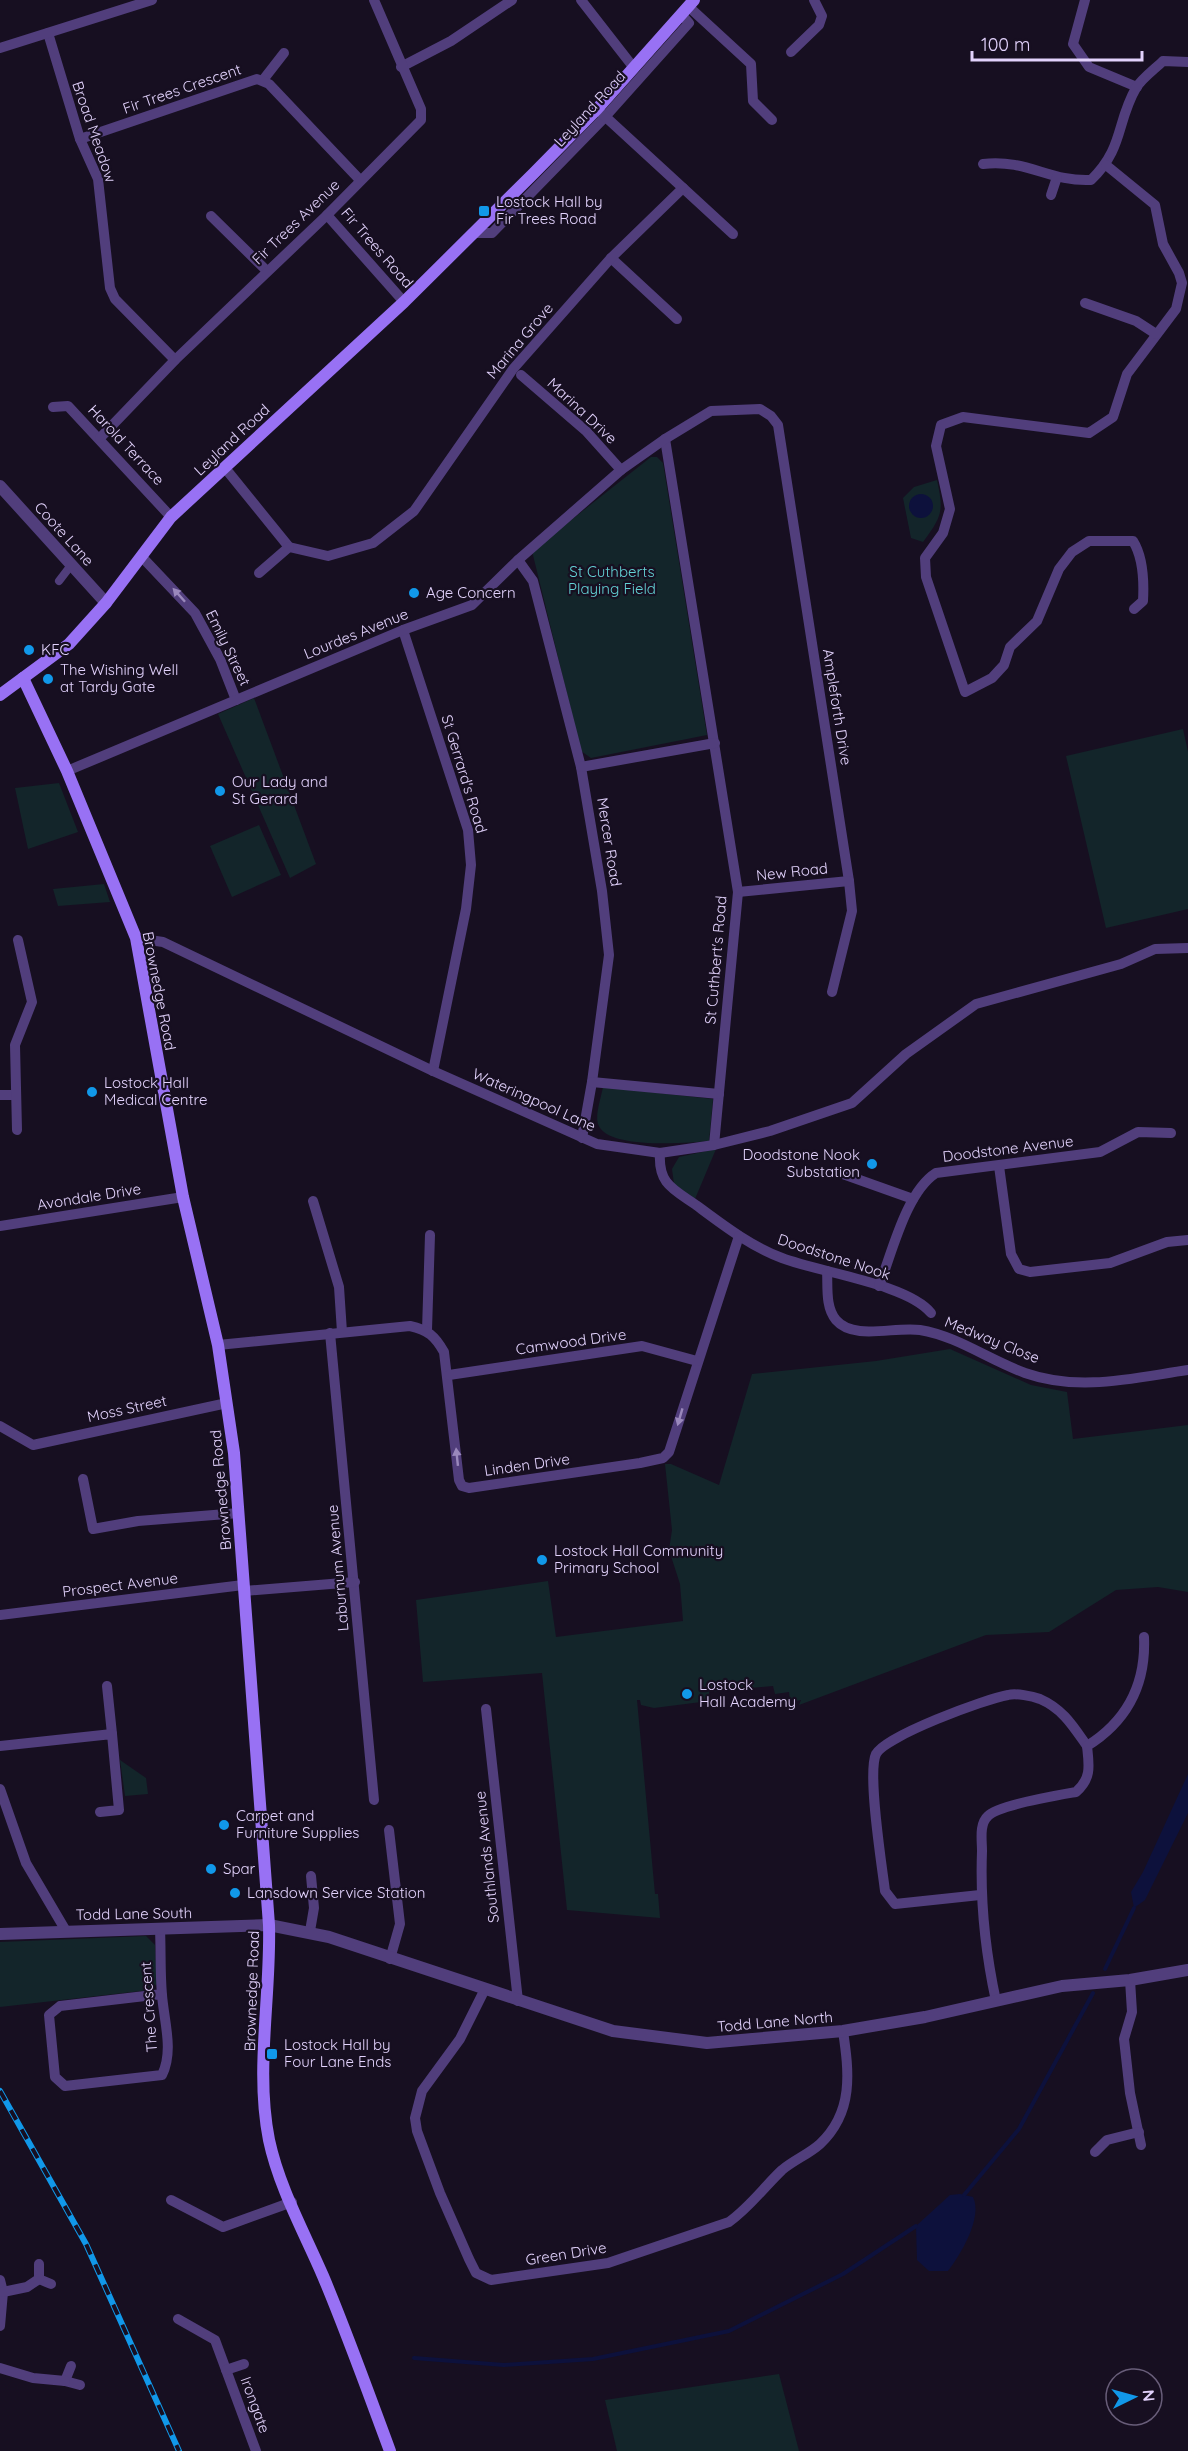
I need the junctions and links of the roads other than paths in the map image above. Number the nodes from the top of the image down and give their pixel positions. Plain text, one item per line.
1 (152, 0) edge
2 (374, 0) edge
3 (512, 0) edge
4 (581, 0) edge
5 (814, 0) edge
6 (1085, 0) edge
7 (688, 7) edge
8 (48, 33) junction
9 (0, 48) edge
10 (791, 52) dead end
11 (284, 53) dead end
12 (1188, 62) edge
13 (401, 67) junction
14 (634, 68) junction
15 (263, 80) junction
16 (1137, 87) junction
17 (601, 113) junction
18 (772, 120) dead end
19 (80, 139) junction
20 (983, 164) dead end
21 (1106, 165) junction
22 (1057, 177) junction
23 (360, 180) junction
24 (683, 188) junction
25 (1051, 195) dead end
26 (327, 215) junction
27 (211, 216) dead end
28 (733, 234) dead end
29 (611, 258) junction
30 (267, 271) junction
31 (404, 302) junction
32 (1085, 303) dead end
33 (677, 319) dead end
34 (1156, 334) junction
35 (175, 360) junction
36 (520, 375) dead end
37 (53, 407) dead end
38 (777, 425) joint
39 (100, 438) junction
40 (665, 439) junction
41 (225, 468) junction
42 (621, 470) junction
43 (0, 486) edge
44 (171, 517) junction
45 (290, 547) junction
46 (141, 556) junction
47 (518, 560) junction
48 (72, 564) junction
49 (259, 573) dead end
50 (59, 581) dead end
51 (106, 603) junction
52 (1134, 609) dead end
53 (403, 630) junction
54 (23, 678) junction
55 (0, 695) edge
56 (236, 700) junction
57 (715, 743) junction
58 (580, 767) junction
59 (67, 771) junction
60 (849, 881) junction
61 (738, 892) junction
62 (136, 938) junction
63 (18, 940) dead end
64 (1188, 948) edge
65 (832, 992) dead end
66 (433, 1071) junction
67 (592, 1082) junction
68 (719, 1094) junction
69 (0, 1095) edge
70 (16, 1095) junction
71 (17, 1130) dead end
72 (1171, 1133) dead end
73 (582, 1138) junction
74 (714, 1145) junction
75 (660, 1153) junction
76 (999, 1166) junction
77 (840, 1173) dead end
78 (183, 1197) junction
79 (913, 1199) junction
80 (313, 1201) dead end
81 (0, 1226) edge
82 (430, 1235) dead end
83 (739, 1236) junction
84 (1188, 1240) edge
85 (827, 1271) junction
86 (879, 1286) junction
87 (931, 1313) dead end
88 (427, 1330) junction
89 (342, 1332) junction
90 (330, 1333) junction
91 (218, 1345) junction
92 (697, 1360) junction
93 (1188, 1370) edge
94 (449, 1375) junction
95 (227, 1403) junction
96 (0, 1426) edge
97 (83, 1479) dead end
98 (238, 1513) junction
99 (355, 1582) junction
100 (243, 1588) junction
101 (0, 1615) edge
102 (1144, 1637) dead end
103 (107, 1686) dead end
104 (486, 1709) dead end
105 (112, 1734) junction
106 (0, 1746) edge
107 (1087, 1746) junction
108 (0, 1790) edge
109 (374, 1800) dead end
110 (100, 1812) dead end
111 (389, 1830) dead end
112 (311, 1876) dead end
113 (980, 1895) junction
114 (269, 1925) junction
115 (160, 1929) junction
116 (66, 1931) junction
117 (310, 1931) junction
118 (0, 1934) edge
119 (390, 1959) junction
120 (1188, 1970) edge
121 (1130, 1980) junction
122 (485, 1989) junction
123 (162, 1994) junction
124 (519, 2001) junction
125 (996, 2001) junction
126 (843, 2031) junction
127 (1139, 2132) junction
128 (1142, 2145) dead end
129 (1095, 2152) dead end
130 (171, 2200) dead end
131 (292, 2202) junction
132 (39, 2264) dead end
133 (39, 2279) junction
134 (0, 2280) edge
135 (51, 2284) dead end
136 (3, 2292) junction
137 (178, 2319) dead end
138 (0, 2326) edge
139 (244, 2364) dead end
140 (71, 2366) dead end
141 (0, 2368) edge
142 (226, 2370) junction
143 (65, 2381) junction
144 (80, 2385) dead end
145 (256, 2451) edge
146 (390, 2451) edge

1 - 8 street
2 - 13 street, Fir Trees Avenue
3 - 13 street
4 - 14 street
5 - 10 street
6 - 16 street
7 - 14 main road, Leyland Road
7 - 17 street, Leyland Road
7 - 18 street
8 - 9 street
8 - 19 street, Broad Meadow
11 - 15 street
12 - 16 street
13 - 23 street, Fir Trees Avenue
14 - 17 main road, Leyland Road
15 - 19 street, Fir Trees Crescent
15 - 23 street, Fir Trees Crescent
16 - 21 street
17 - 24 street
17 - 31 main road, Leyland Road
19 - 35 street, Broad Meadow
20 - 22 street
21 - 22 street
21 - 34 street
22 - 25 street
23 - 26 street, Fir Trees Avenue
24 - 28 street
24 - 29 street, Marina Grove
26 - 30 street, Fir Trees Avenue
26 - 31 street, Fir Trees Road
27 - 30 street
29 - 33 street
29 - 45 street, Marina Grove
30 - 35 street, Fir Trees Avenue
31 - 41 main road, Leyland Road
32 - 34 street
34 - 52 street
35 - 39 street, Fir Trees Avenue
36 - 42 street, Marina Drive
37 - 39 street, Harold Terrace
38 - 40 street, Lourdes Avenue
38 - 60 street, Ampleforth Drive
39 - 44 street, Harold Terrace
40 - 42 street, Lourdes Avenue
40 - 57 street, St Cuthbert's Road
41 - 44 main road, Leyland Road
41 - 45 street
42 - 47 street, Lourdes Avenue
43 - 48 street, Coote Lane
44 - 46 main road, Leyland Road
45 - 49 street
46 - 51 main road, Leyland Road
56 -> 46 street, Emily Street
47 - 53 street, Lourdes Avenue
47 - 58 street, Mercer Road
48 - 50 street
48 - 51 street, Coote Lane
51 - 54 main road, Leyland Road
53 - 56 street, Lourdes Avenue
53 - 66 street, St Gerrard's Road
54 - 55 main road, Leyland Road
54 - 59 main road, Brownedge Road
56 - 59 street, Lourdes Avenue
57 - 58 street
57 - 61 street, St Cuthbert's Road
58 - 67 street, Mercer Road
59 - 62 main road, Brownedge Road
60 - 61 street, New Road
60 - 65 street, Ampleforth Drive
61 - 68 street, St Cuthbert's Road
62 - 66 street, Wateringpool Lane
62 - 78 main road, Brownedge Road
63 - 70 street
64 - 74 street, Wateringpool Lane
66 - 73 street, Wateringpool Lane
67 - 68 street
67 - 73 street, Mercer Road
68 - 74 street, St Cuthbert's Road
69 - 70 street
70 - 71 street
72 - 76 street, Doodstone Avenue
73 - 75 street, Wateringpool Lane
74 - 75 street, Wateringpool Lane
75 - 83 street, Doodstone Nook
76 - 79 street, Doodstone Avenue
76 - 84 street
77 - 79 street
78 - 81 street, Avondale Drive
78 - 91 main road, Brownedge Road
79 - 86 street, Doodstone Avenue
80 - 89 street
82 - 88 street
83 - 85 street, Doodstone Nook
83 - 92 street, Linden Drive
85 - 86 street, Doodstone Nook
85 - 93 street, Medway Close
86 - 87 street, Doodstone Nook
88 - 89 street
88 - 94 street, Linden Drive
89 - 90 street
90 - 91 street
90 - 99 street, Laburnum Avenue
91 - 95 main road, Brownedge Road
92 - 94 street, Camwood Drive
92 -> 94 street, Linden Drive
95 - 96 street, Moss Street
95 - 98 main road, Brownedge Road
97 - 98 street
98 - 100 main road, Brownedge Road
99 - 100 street, Prospect Avenue
99 - 109 street, Laburnum Avenue
100 - 101 street, Prospect Avenue
100 - 114 main road, Brownedge Road
102 - 107 street
103 - 105 street
104 - 124 street, Southlands Avenue
105 - 106 street
105 - 110 street
107 - 113 street
107 - 113 street
108 - 116 street
111 - 119 street
112 - 117 street
113 - 125 street
114 - 115 street, Todd Lane South
114 - 117 street, Todd Lane North
114 - 131 main road, Brownedge Road
115 - 116 street, Todd Lane South
115 - 123 street, The Crescent
116 - 118 street, Todd Lane South
117 - 119 street, Todd Lane North
119 - 122 street, Todd Lane North
120 - 121 street, Todd Lane North
121 - 125 street, Todd Lane North
121 - 127 street
122 - 124 street, Todd Lane North
122 - 126 street, Green Drive
123 - 123 street, The Crescent
124 - 126 street, Todd Lane North
125 - 126 street, Todd Lane North
127 - 128 street
127 - 129 street
130 - 131 street
131 - 146 main road, Brownedge Road
132 - 133 street
133 - 135 street
133 - 136 street
134 - 136 street
136 - 138 street
137 - 142 street, Irongate
139 - 142 street, Irongate
140 - 143 street
141 - 143 street
142 - 145 street, Irongate
143 - 144 street

